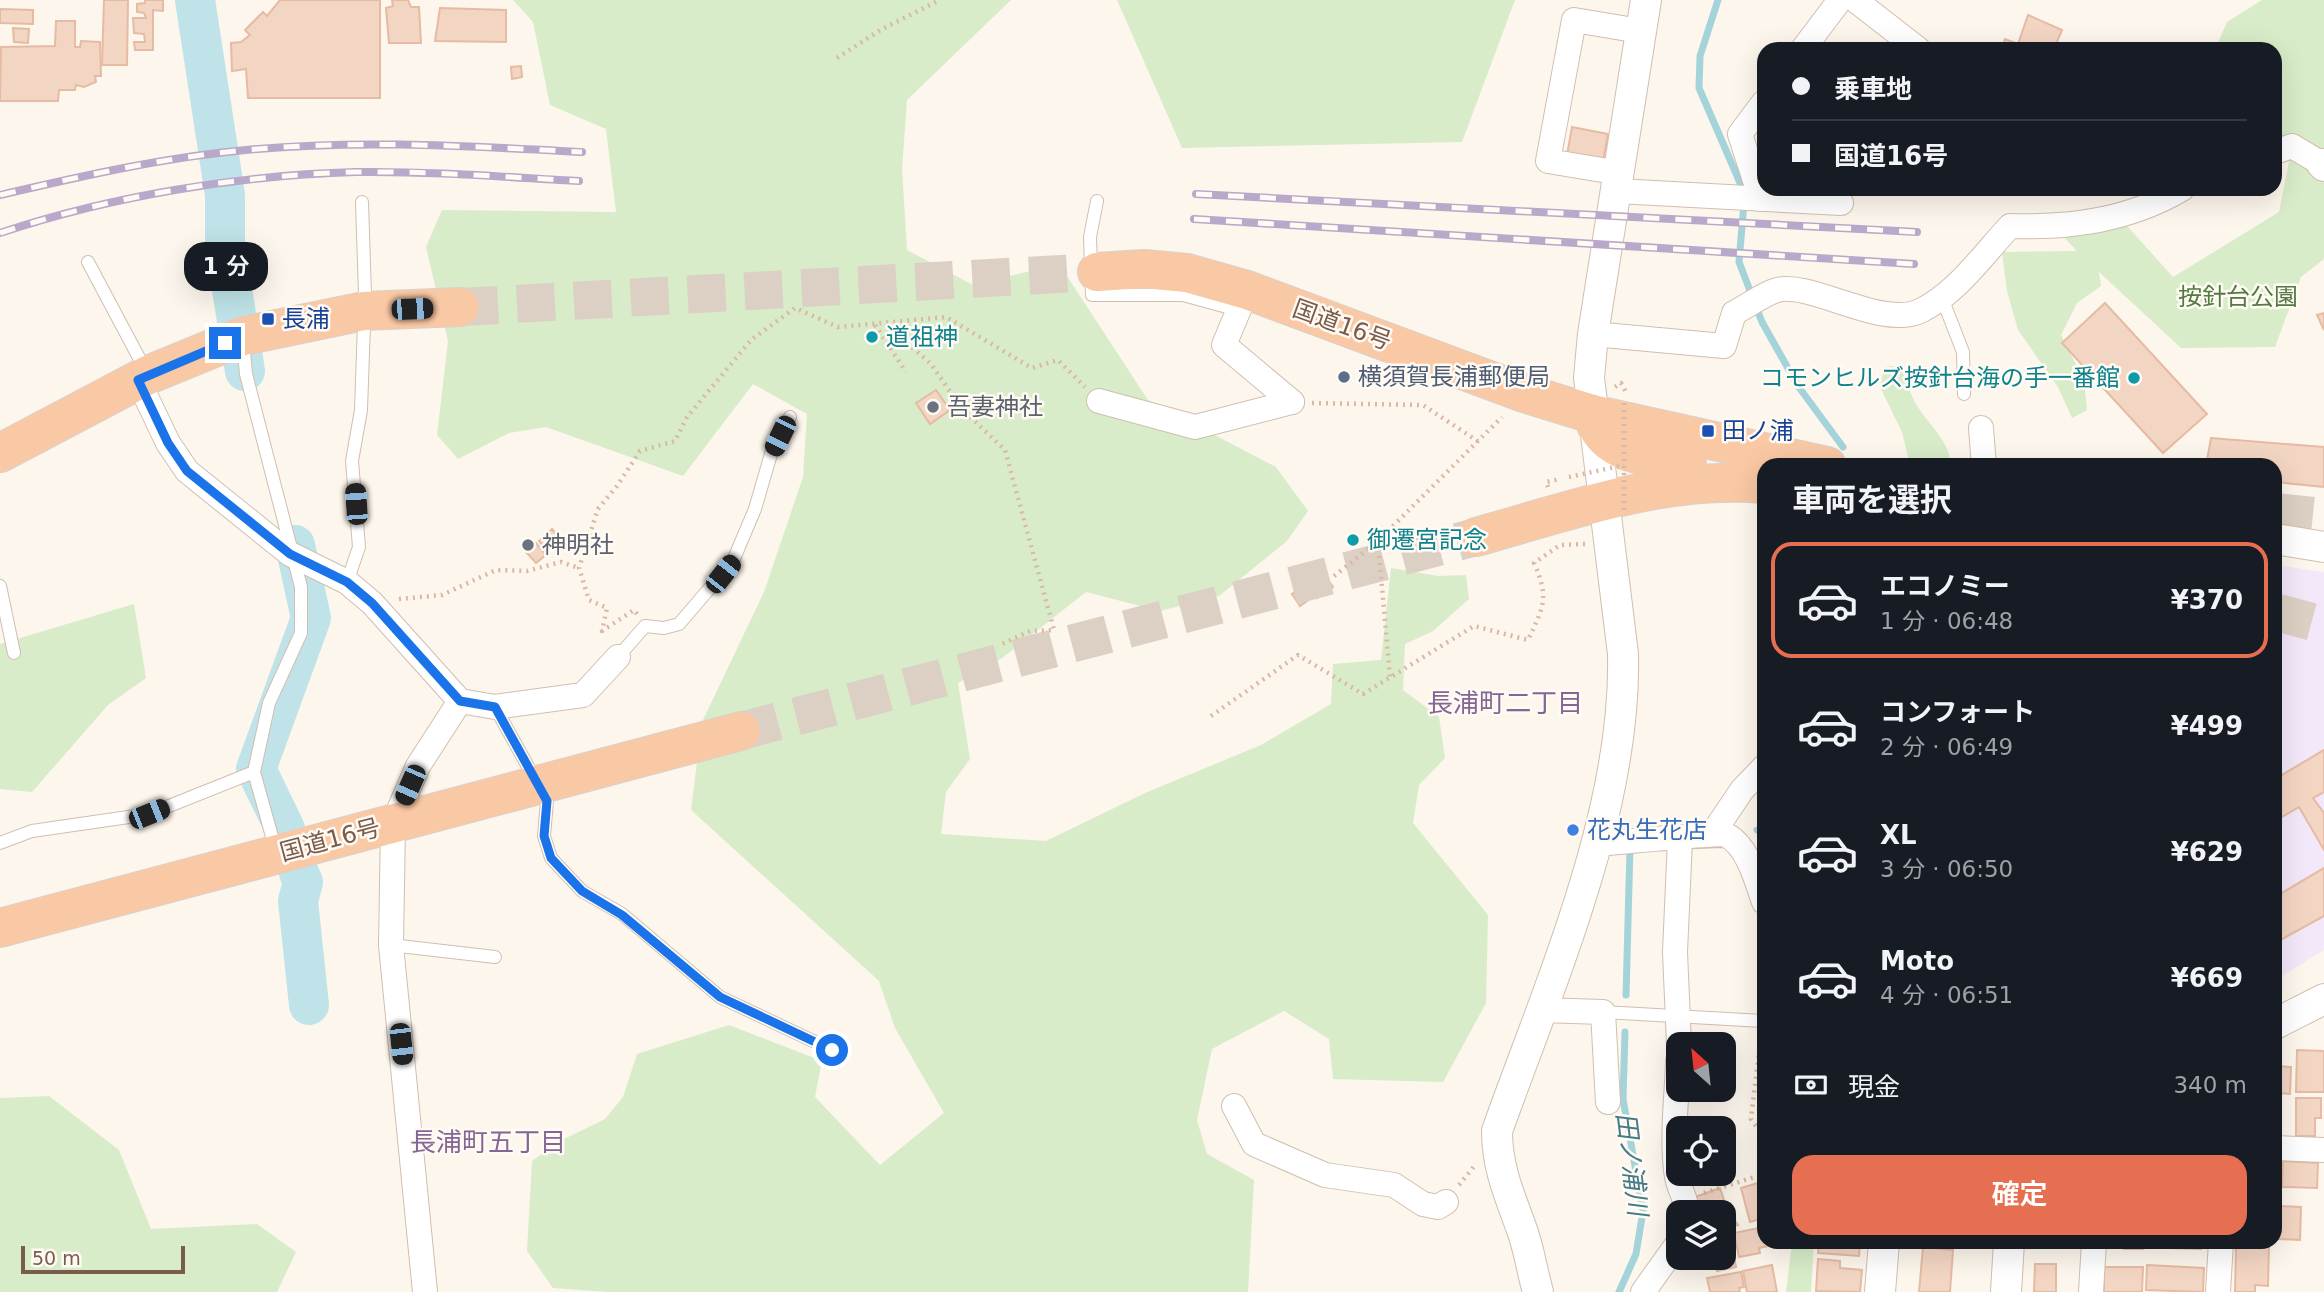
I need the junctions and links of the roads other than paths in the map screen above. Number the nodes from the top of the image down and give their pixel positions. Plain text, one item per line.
1 (1646, 0) edge
2 (1840, 0) edge
3 (1855, 0) edge
4 (1640, 31) junction
5 (1809, 42) edge
6 (1909, 42) edge
7 (1757, 111) edge
8 (2282, 150) edge
9 (2323, 165) edge
10 (1618, 182) junction
11 (1757, 187) edge
12 (1760, 196) edge
13 (1846, 196) edge
14 (2166, 196) edge
15 (1761, 199) junction
16 (1097, 201) dead end
17 (362, 202) dead end
18 (88, 262) dead end
19 (1097, 272) tunnel mouth
20 (1942, 298) junction
21 (1243, 300) junction
22 (460, 307) tunnel mouth
23 (364, 311) junction
24 (1593, 334) junction
25 (243, 336) junction
26 (143, 377) junction
27 (1964, 394) dead end
28 (1099, 401) road end
29 (1608, 409) junction
30 (790, 417) dead end
31 (1981, 429) dead end
32 (0, 453) edge
33 (1796, 458) edge
34 (1983, 458) edge
35 (1757, 481) edge
36 (1757, 482) edge
37 (1614, 506) junction
38 (1476, 537) tunnel mouth
39 (2282, 540) edge
40 (2324, 547) edge
41 (290, 554) junction
42 (347, 582) junction
43 (0, 586) edge
44 (14, 653) dead end
45 (618, 657) joint
46 (460, 701) junction
47 (495, 707) junction
48 (741, 731) tunnel mouth
49 (254, 772) junction
50 (1757, 774) edge
51 (541, 785) junction
52 (393, 824) junction
53 (1713, 833) junction
54 (1680, 839) junction
55 (0, 842) edge
56 (1594, 845) junction
57 (277, 854) junction
58 (1757, 885) edge
59 (0, 928) edge
60 (391, 945) junction
61 (495, 957) dead end
62 (2324, 999) edge
63 (1540, 1010) junction
64 (1603, 1012) junction
65 (1680, 1015) junction
66 (2282, 1020) edge
67 (1757, 1021) edge
68 (1679, 1032) edge
69 (832, 1050) dead end
70 (1608, 1102) dead end
71 (1677, 1102) edge
72 (1234, 1106) dead end
73 (2282, 1148) edge
74 (2324, 1150) edge
75 (1684, 1200) edge
76 (1446, 1202) road end
77 (1883, 1249) edge
78 (2009, 1249) edge
79 (2094, 1249) edge
80 (2221, 1249) edge
81 (1666, 1260) edge
82 (425, 1292) edge
83 (1538, 1292) edge
84 (1643, 1292) edge
85 (1880, 1292) edge
86 (2006, 1292) edge
87 (2091, 1292) edge
88 (2218, 1292) edge

1 - 4 street
2 - 5 street
3 - 6 street
4 - 10 street
4 - 10 street
7 - 11 street
8 - 9 street
10 - 15 street
10 - 24 street
12 - 15 street
13 - 15 street
14 - 20 street
16 - 21 lane
17 - 23 lane
18 - 26 lane
19 - 21 highway, 国道16号
20 - 24 street
20 - 27 lane
21 - 28 street
21 - 29 highway, 国道16号
22 - 23 highway
23 - 25 highway
23 - 42 lane
24 - 29 street
25 - 26 highway
25 - 41 lane
26 - 32 highway
26 - 41 street
29 - 33 highway, 国道16号
29 - 35 highway
29 - 37 street
30 - 45 lane
31 - 34 street
36 - 37 highway
37 - 38 highway
37 - 56 street
39 - 40 street
41 - 42 street
41 - 49 lane
42 - 46 street
43 - 44 lane
45 - 47 street
46 - 47 street
46 - 52 street
47 - 51 lane
48 - 51 highway, 国道16号
49 - 55 lane
49 - 57 lane
50 - 53 street
51 - 52 highway, 国道16号
51 - 69 lane
52 - 57 highway, 国道16号
52 - 60 street
53 - 54 street
53 - 58 street
54 - 56 street
54 - 65 street
56 - 63 street
57 - 59 highway, 国道16号
60 - 61 lane
60 - 82 street
62 - 66 street
63 - 64 street
63 - 83 street
64 - 65 lane
64 - 70 street
65 - 67 lane
65 - 68 street
71 - 75 street
72 - 76 street
73 - 74 street
77 - 85 street
78 - 86 street
79 - 87 street
80 - 88 street
81 - 84 street

